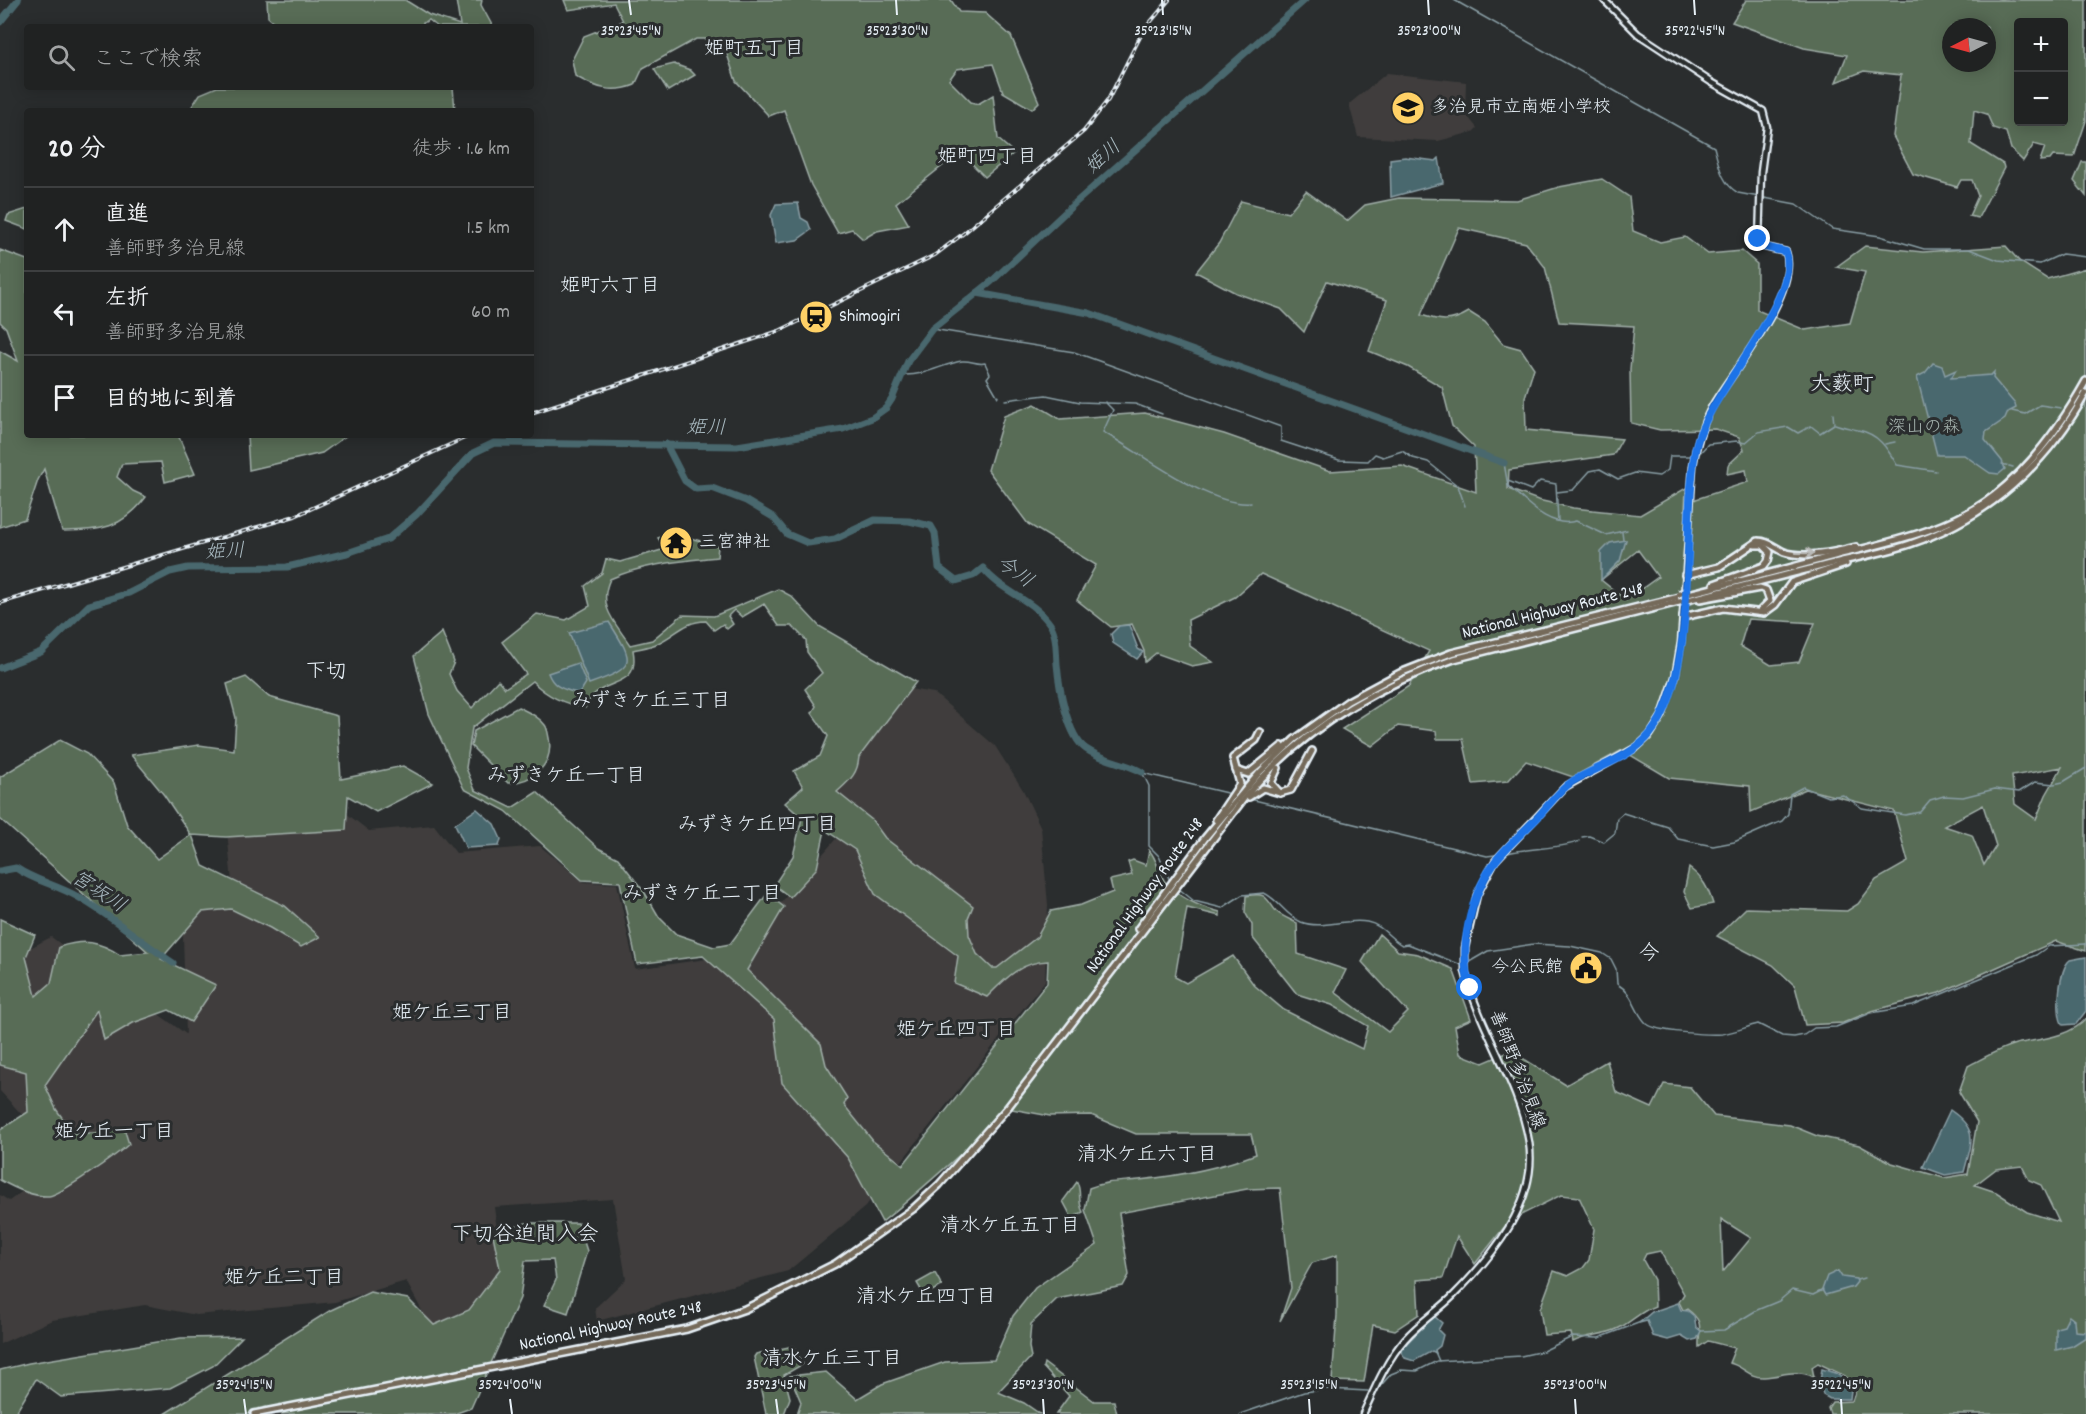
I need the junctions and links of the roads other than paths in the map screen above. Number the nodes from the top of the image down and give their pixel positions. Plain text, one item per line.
1 (1604, 0) edge
2 (2086, 381) edge
3 (2086, 393) edge
4 (1911, 537) junction
5 (1910, 544) junction
6 (1751, 545) junction
7 (1685, 575) junction
8 (1689, 596) junction
9 (1679, 597) junction
10 (1756, 612) junction
11 (1683, 617) junction
12 (1260, 732) dead end
13 (1296, 737) junction
14 (1294, 750) junction
15 (1312, 751) dead end
16 (1235, 769) junction
17 (1280, 793) junction
18 (1242, 795) junction
19 (1170, 889) junction
20 (254, 1414) edge
21 (1363, 1414) edge

1 - 7 main road, 善師野多治見線
2 - 4 highway, National Highway Route 248
3 - 5 highway, National Highway Route 248
6 -> 4 highway
4 - 8 highway, National Highway Route 248
5 - 8 highway, National Highway Route 248
5 - 10 highway
6 - 7 highway
6 - 8 highway
7 - 11 main road, 善師野多治見線
8 - 9 highway, National Highway Route 248, bridge
8 - 10 highway
9 - 13 highway, National Highway Route 248
9 - 14 highway, National Highway Route 248
10 - 11 highway
11 - 21 main road, 善師野多治見線
12 - 16 highway
13 - 16 highway
13 - 18 highway, National Highway Route 248
14 - 17 highway
14 - 18 highway, National Highway Route 248
15 - 17 highway
16 - 18 highway
17 - 18 highway
18 - 19 highway, National Highway Route 248
18 - 19 highway, National Highway Route 248
19 - 20 highway, National Highway Route 248

